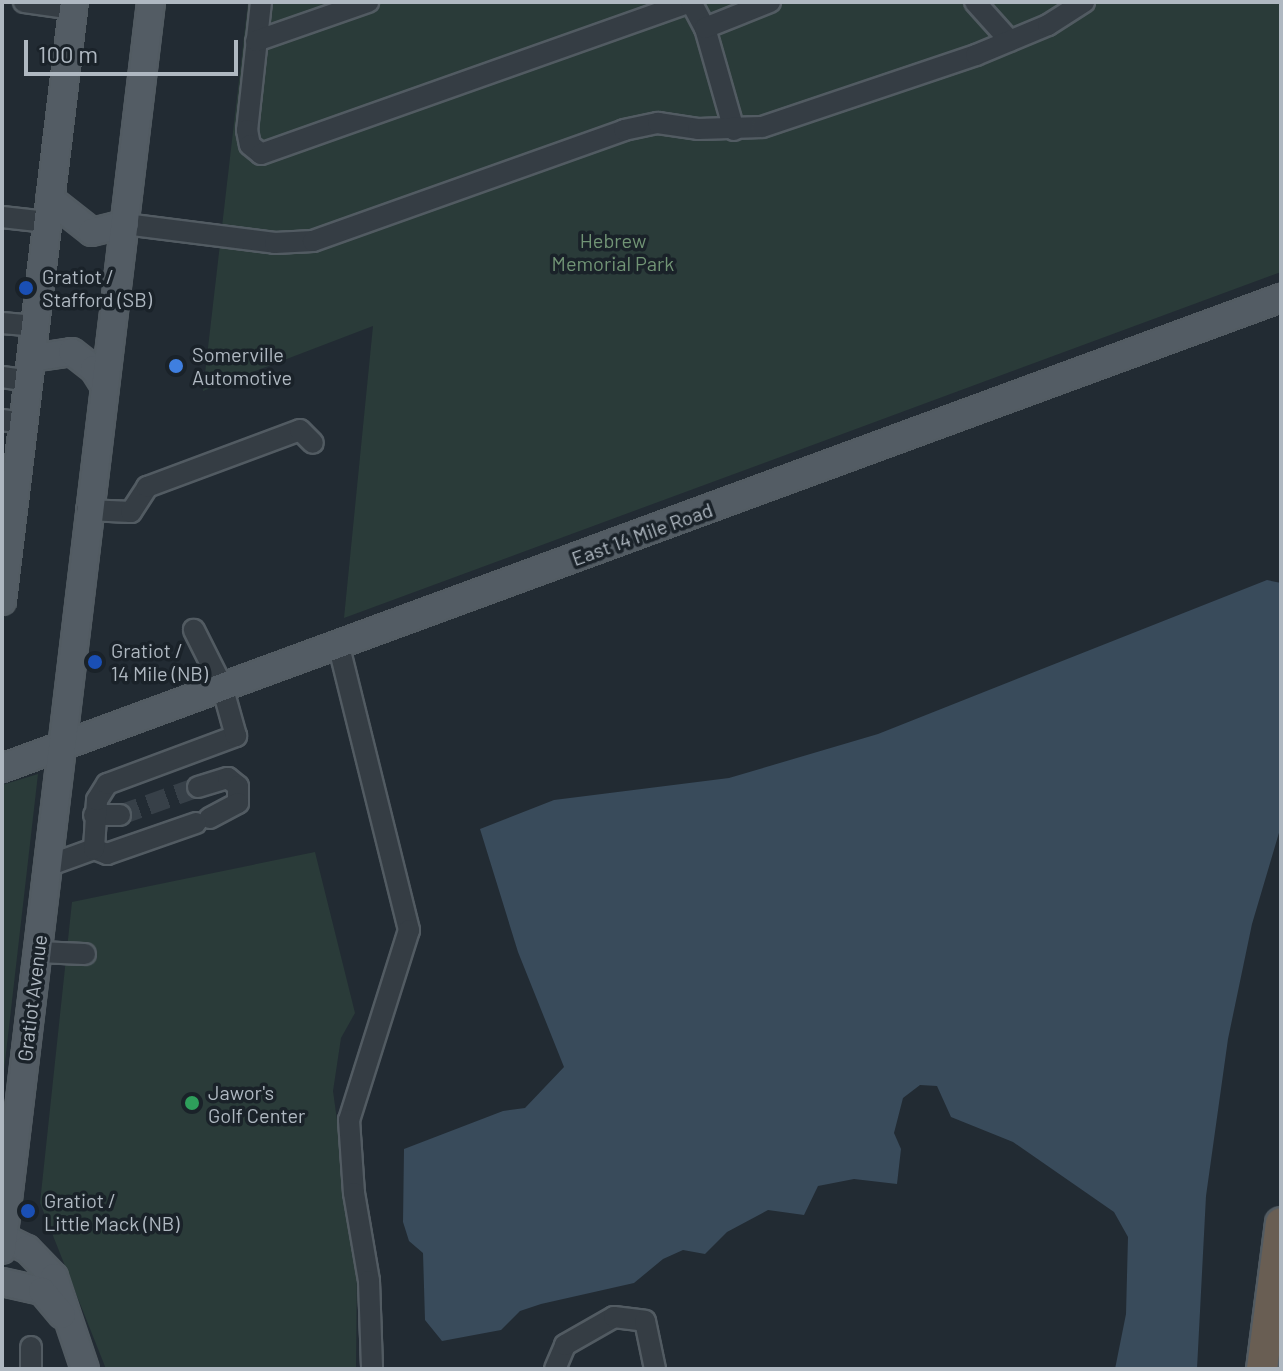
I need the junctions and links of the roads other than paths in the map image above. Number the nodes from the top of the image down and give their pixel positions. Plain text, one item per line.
1 (24, 2) edge
2 (151, 2) edge
3 (261, 2) edge
4 (368, 2) edge
5 (691, 2) edge
6 (770, 2) edge
7 (975, 2) edge
8 (1084, 2) edge
9 (74, 6) edge
10 (705, 28) junction
11 (256, 41) junction
12 (1010, 41) junction
13 (734, 130) junction
14 (48, 210) junction
15 (2, 217) edge
16 (125, 224) junction
17 (1281, 298) edge
18 (2, 323) edge
19 (35, 326) junction
20 (30, 370) junction
21 (2, 377) edge
22 (104, 385) junction
23 (13, 422) edge
24 (313, 443) dead end
25 (9, 483) edge
26 (87, 510) junction
27 (3, 584) edge
28 (194, 630) dead end
29 (338, 643) junction
30 (222, 686) junction
31 (61, 747) junction
32 (2, 768) edge
33 (198, 787) tunnel mouth
34 (94, 815) junction
35 (120, 815) tunnel mouth
36 (94, 849) junction
37 (47, 866) junction
38 (37, 952) junction
39 (85, 954) dead end
40 (1281, 1223) edge
41 (3, 1244) edge
42 (2, 1282) edge
43 (67, 1320) junction
44 (31, 1347) dead end
45 (31, 1369) edge
46 (85, 1369) edge
47 (372, 1369) edge
48 (555, 1369) edge
49 (655, 1369) edge
50 (1262, 1369) edge

1 - 9 street
2 - 16 main road
3 - 11 street
4 - 11 street
5 - 10 street
5 - 11 street
6 - 10 street
7 - 12 street
8 - 12 street
9 - 14 main road
10 - 13 street
12 - 13 street
13 - 16 street
14 - 15 street
14 - 16 main road
14 - 19 main road
16 - 22 main road
17 - 29 main road, East 14 Mile Road
18 - 19 street
19 - 20 main road
20 - 21 street
20 - 22 main road
20 - 23 main road
22 - 26 main road
23 - 25 main road
24 - 26 street
25 - 27 main road
26 - 31 main road, Gratiot Avenue
28 - 30 street
29 - 30 main road, East 14 Mile Road
29 - 47 street
30 - 31 main road, East 14 Mile Road
30 - 34 street
31 - 32 main road, East 14 Mile Road
31 - 37 main road, Gratiot Avenue
33 - 36 street
34 - 35 street
34 - 36 street
36 - 37 street
37 - 38 main road, Gratiot Avenue
38 - 39 street
38 - 41 main road, Gratiot Avenue
40 - 50 highway
41 - 43 main road
42 - 43 main road
43 - 46 main road
44 - 45 street
48 - 49 street

